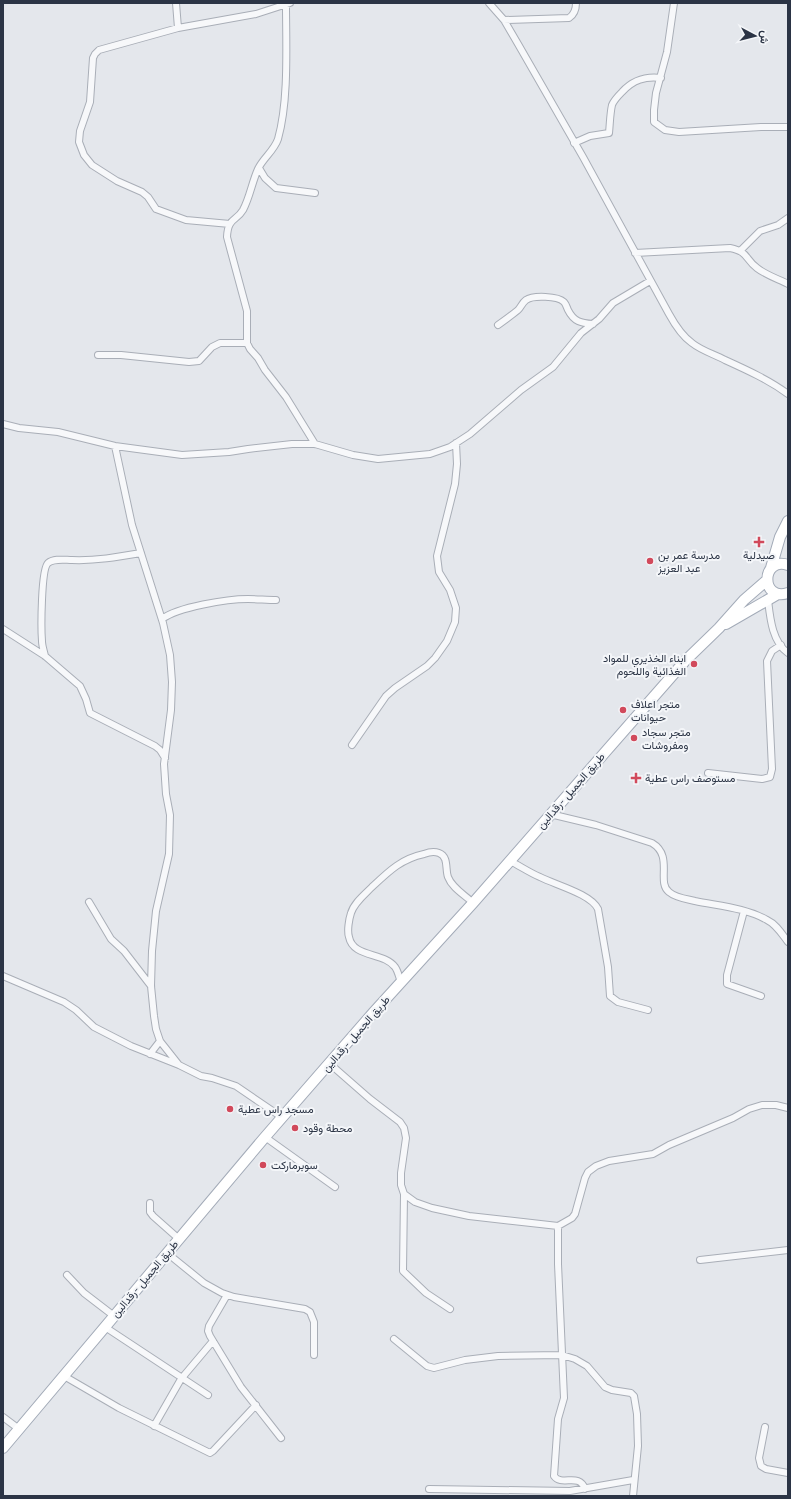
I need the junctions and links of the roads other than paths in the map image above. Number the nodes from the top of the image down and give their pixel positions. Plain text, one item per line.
1 (176, 3) edge
2 (489, 3) edge
3 (576, 3) edge
4 (674, 3) edge
5 (288, 4) edge
6 (504, 20) junction
7 (178, 28) junction
8 (661, 78) junction
9 (788, 127) edge
10 (574, 143) junction
11 (259, 168) junction
12 (315, 193) dead end
13 (788, 218) edge
14 (230, 224) junction
15 (741, 250) junction
16 (635, 253) junction
17 (650, 281) junction
18 (788, 284) edge
19 (593, 324) junction
20 (498, 325) dead end
21 (247, 342) junction
22 (98, 355) dead end
23 (788, 394) edge
24 (3, 424) edge
25 (456, 443) junction
26 (316, 444) junction
27 (115, 446) junction
28 (788, 521) edge
29 (141, 553) junction
30 (788, 565) edge
31 (771, 568) junction
32 (766, 580) junction
33 (783, 593) edge
34 (276, 600) dead end
35 (768, 600) junction
36 (162, 619) junction
37 (719, 628) junction
38 (3, 629) edge
39 (780, 645) junction
40 (788, 653) edge
41 (45, 656) junction
42 (352, 745) dead end
43 (165, 758) junction
44 (708, 773) dead end
45 (550, 814) junction
46 (510, 860) junction
47 (89, 902) dead end
48 (473, 903) junction
49 (744, 911) junction
50 (788, 942) edge
51 (3, 976) edge
52 (401, 982) junction
53 (152, 986) junction
54 (761, 996) dead end
55 (648, 1010) dead end
56 (160, 1041) junction
57 (150, 1054) junction
58 (330, 1064) junction
59 (179, 1065) junction
60 (788, 1108) edge
61 (283, 1118) junction
62 (265, 1138) junction
63 (335, 1187) dead end
64 (404, 1194) junction
65 (150, 1202) dead end
66 (558, 1226) junction
67 (179, 1239) junction
68 (788, 1250) edge
69 (167, 1253) junction
70 (700, 1260) dead end
71 (67, 1275) dead end
72 (227, 1295) junction
73 (450, 1309) dead end
74 (114, 1316) junction
75 (104, 1327) junction
76 (394, 1339) dead end
77 (213, 1341) junction
78 (314, 1355) dead end
79 (562, 1355) junction
80 (64, 1376) junction
81 (181, 1379) junction
82 (208, 1395) dead end
83 (256, 1405) junction
84 (3, 1417) edge
85 (154, 1426) junction
86 (765, 1427) dead end
87 (19, 1429) junction
88 (281, 1438) dead end
89 (3, 1448) edge
90 (788, 1473) edge
91 (633, 1480) junction
92 (429, 1489) dead end
93 (585, 1489) junction
94 (509, 1493) edge
95 (633, 1496) edge

1 - 7 street
2 - 6 street
3 - 6 street
4 - 8 street
5 - 7 street
5 - 11 street
6 - 10 street
7 - 14 street
8 - 9 street
8 - 10 street
10 - 16 street
11 - 12 street
11 - 14 street
13 - 15 street
14 - 21 street
15 - 16 street
15 - 18 street
16 - 17 street
17 - 19 street
17 - 23 street
19 - 20 street
19 - 25 street
21 - 22 street
21 - 26 street
24 - 27 street
25 - 26 street
25 - 42 street
26 - 27 street
27 - 29 street
28 - 31 main road
29 - 36 street
29 - 41 street
30 - 31 main road
31 - 32 main road
32 - 33 main road
32 - 37 main road
33 - 35 main road
34 - 36 street
35 - 37 main road
35 - 39 street
36 - 43 street
37 - 45 main road, طريق الجميل -رقدالين
38 - 41 street
39 - 40 street
39 - 44 street
41 - 43 street
43 - 53 street
45 - 46 main road, طريق الجميل -رقدالين
45 - 49 street
46 - 48 main road, طريق الجميل -رقدالين
46 - 55 street
47 - 53 street
48 - 52 main road, طريق الجميل -رقدالين
48 - 52 street
49 - 50 street
49 - 54 street
51 - 57 street
52 - 58 main road, طريق الجميل -رقدالين
53 - 56 street
56 - 57 street
56 - 59 street
57 - 59 street
58 - 61 main road, طريق الجميل -رقدالين
58 - 64 street
59 - 61 street
60 - 66 street
61 - 62 main road, طريق الجميل -رقدالين
62 - 63 street
62 - 67 main road, طريق الجميل -رقدالين
64 - 66 street
64 - 73 street
65 - 67 street
66 - 79 street
67 - 69 main road, طريق الجميل -رقدالين
68 - 70 street
69 - 72 street
69 - 74 main road, طريق الجميل -رقدالين
71 - 74 street
72 - 77 street
72 - 78 street
74 - 75 main road, طريق الجميل -رقدالين
75 - 80 main road, طريق الجميل -رقدالين
75 - 81 street
76 - 79 street
77 - 81 street
77 - 83 street
79 - 91 street
79 - 93 street
80 - 85 street
80 - 87 main road, طريق الجميل -رقدالين
81 - 82 street
81 - 85 street
83 - 85 street
83 - 88 street
84 - 87 street
86 - 90 street
87 - 89 main road, طريق الجميل -رقدالين
91 - 93 street
91 - 95 street
92 - 94 street
93 - 94 street

